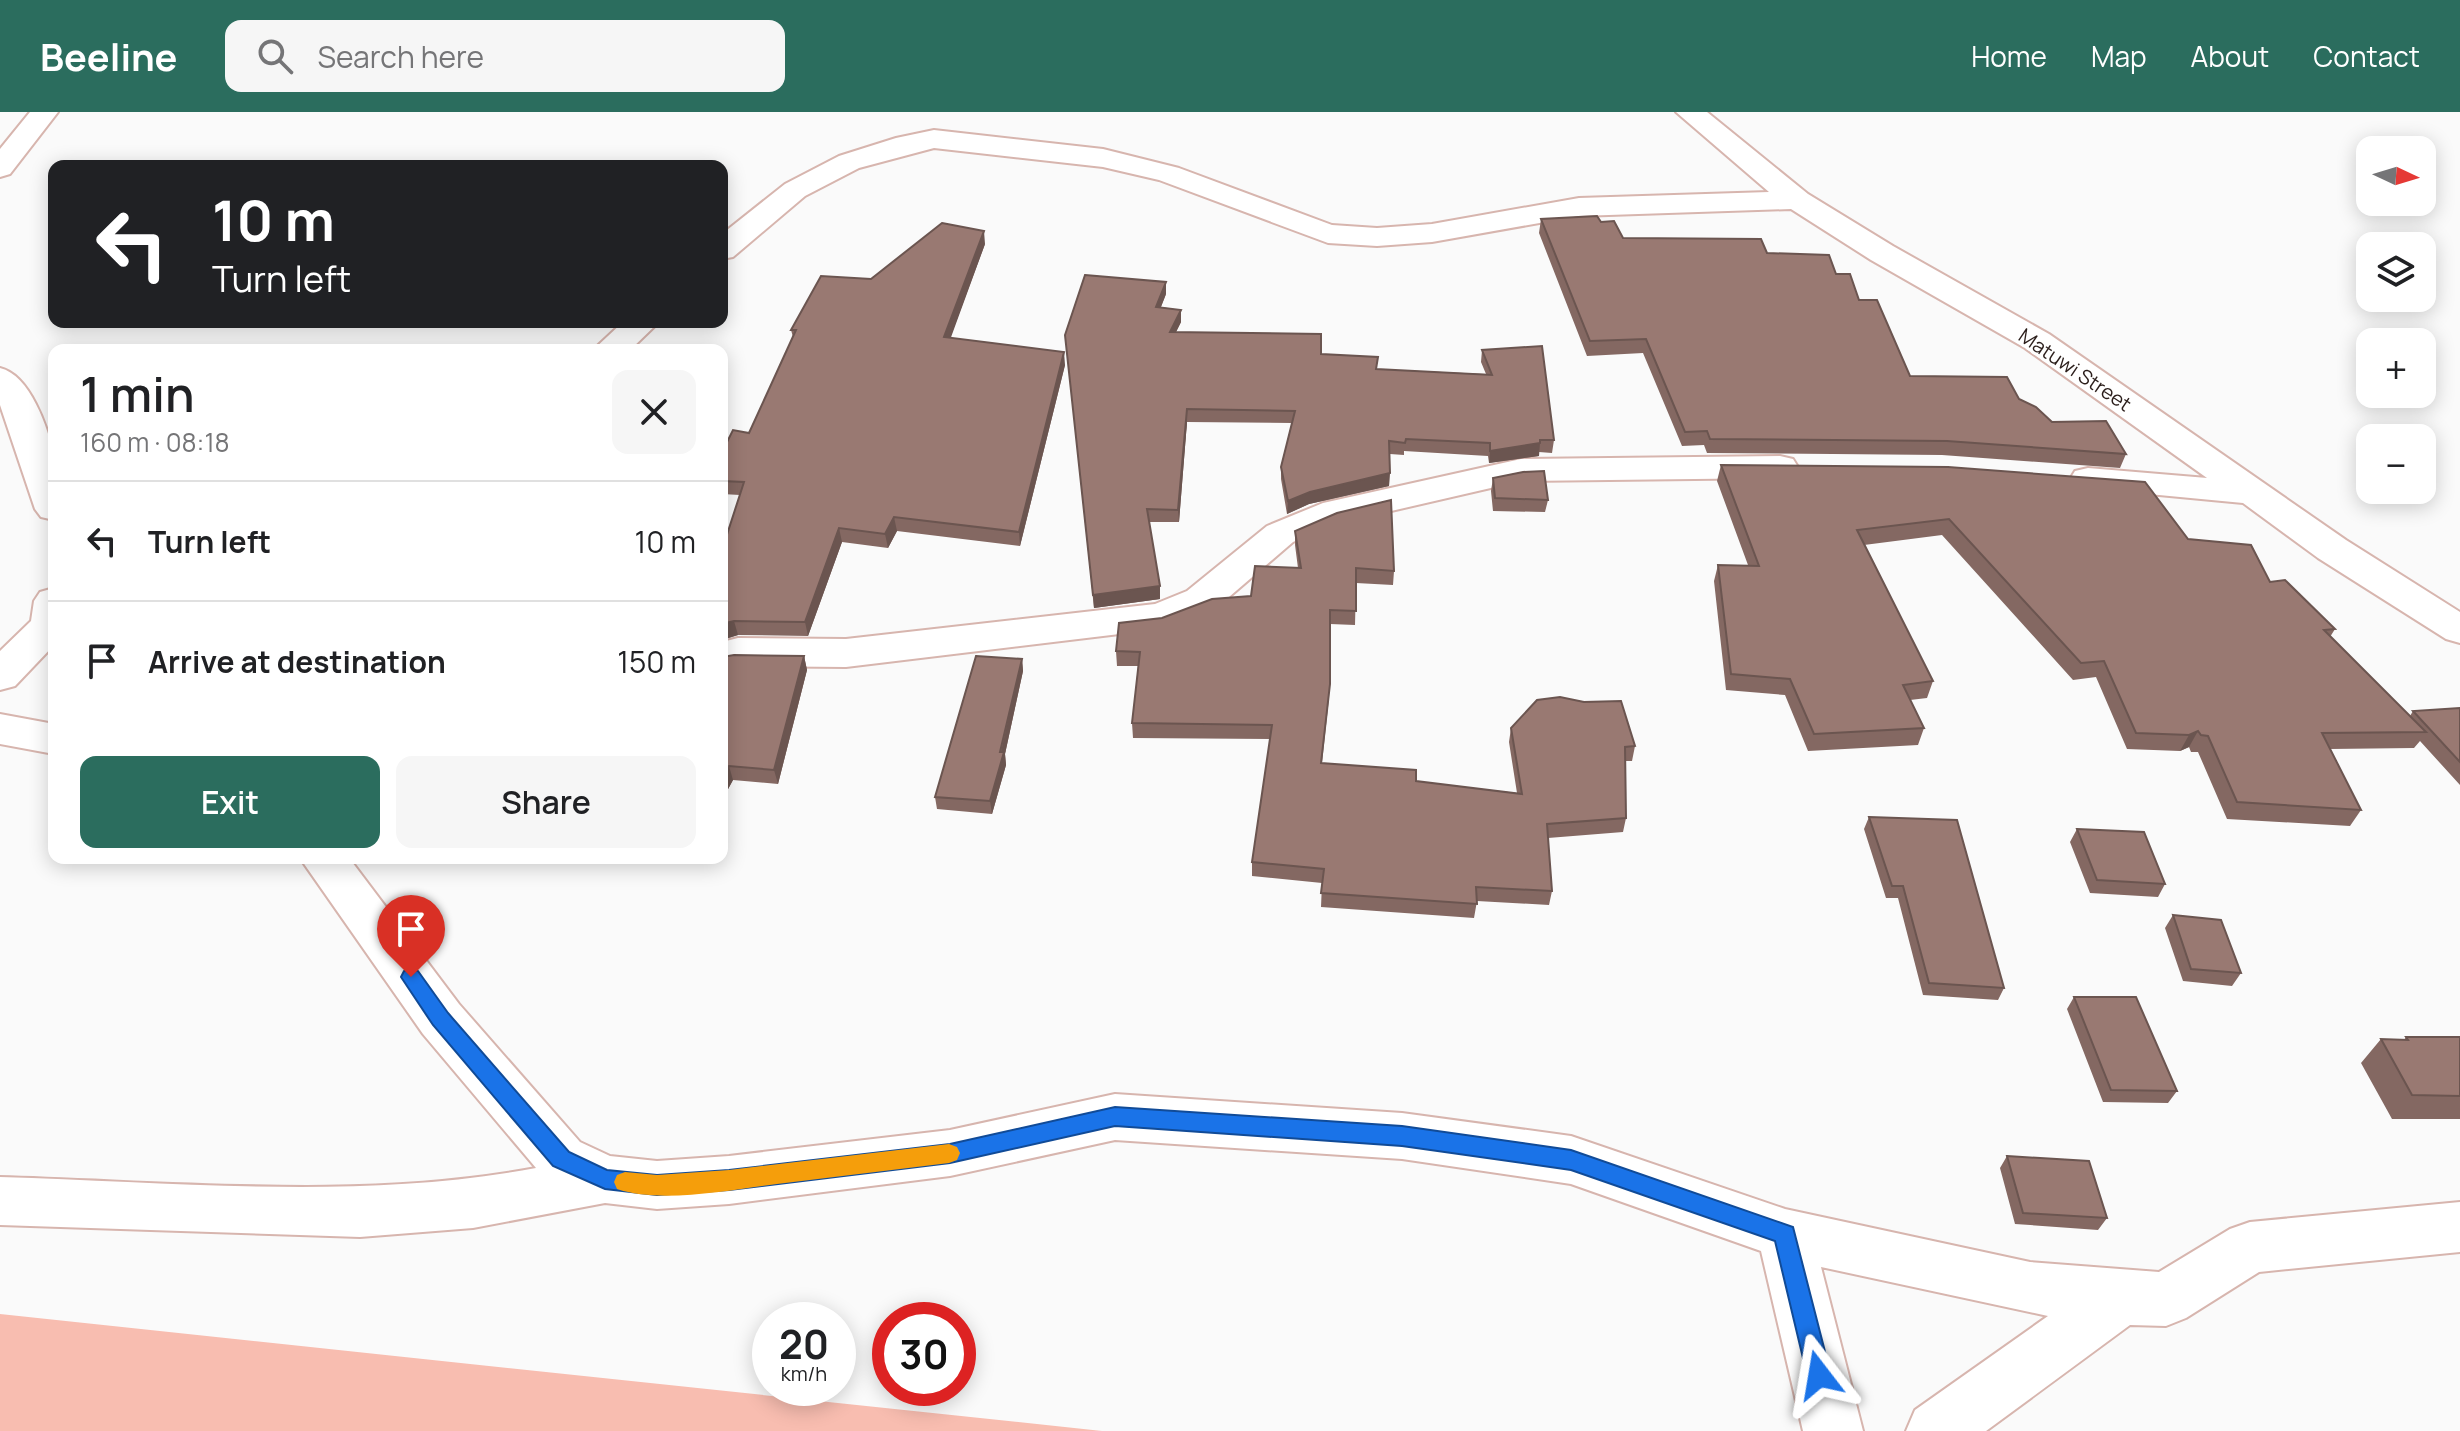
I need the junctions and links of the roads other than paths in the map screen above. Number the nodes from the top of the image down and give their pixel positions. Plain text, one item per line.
1 (44, 112) edge
2 (1690, 112) edge
3 (0, 168) edge
4 (1797, 200) junction
5 (728, 245) edge
6 (636, 328) edge
7 (617, 344) edge
8 (0, 378) edge
9 (1822, 468) edge
10 (2053, 476) edge
11 (48, 492) edge
12 (2253, 493) junction
13 (48, 627) edge
14 (2460, 630) edge
15 (728, 654) edge
16 (0, 676) edge
17 (0, 729) edge
18 (48, 738) edge
19 (327, 864) edge
20 (605, 1179) junction
21 (0, 1201) edge
22 (2460, 1227) edge
23 (1785, 1234) junction
24 (2121, 1298) junction
25 (1833, 1431) edge
26 (1936, 1431) edge

1 - 3 street
2 - 4 street, Matuwi Street
4 - 5 street
4 - 12 street, Matuwi Street
6 - 7 street
8 - 11 street
9 - 15 street
10 - 12 street
12 - 14 street, Matuwi Street
13 - 16 street
17 - 18 street
19 - 20 street
20 - 21 street
20 - 23 street
22 - 24 street
23 - 24 street
23 - 25 street
24 - 26 street

